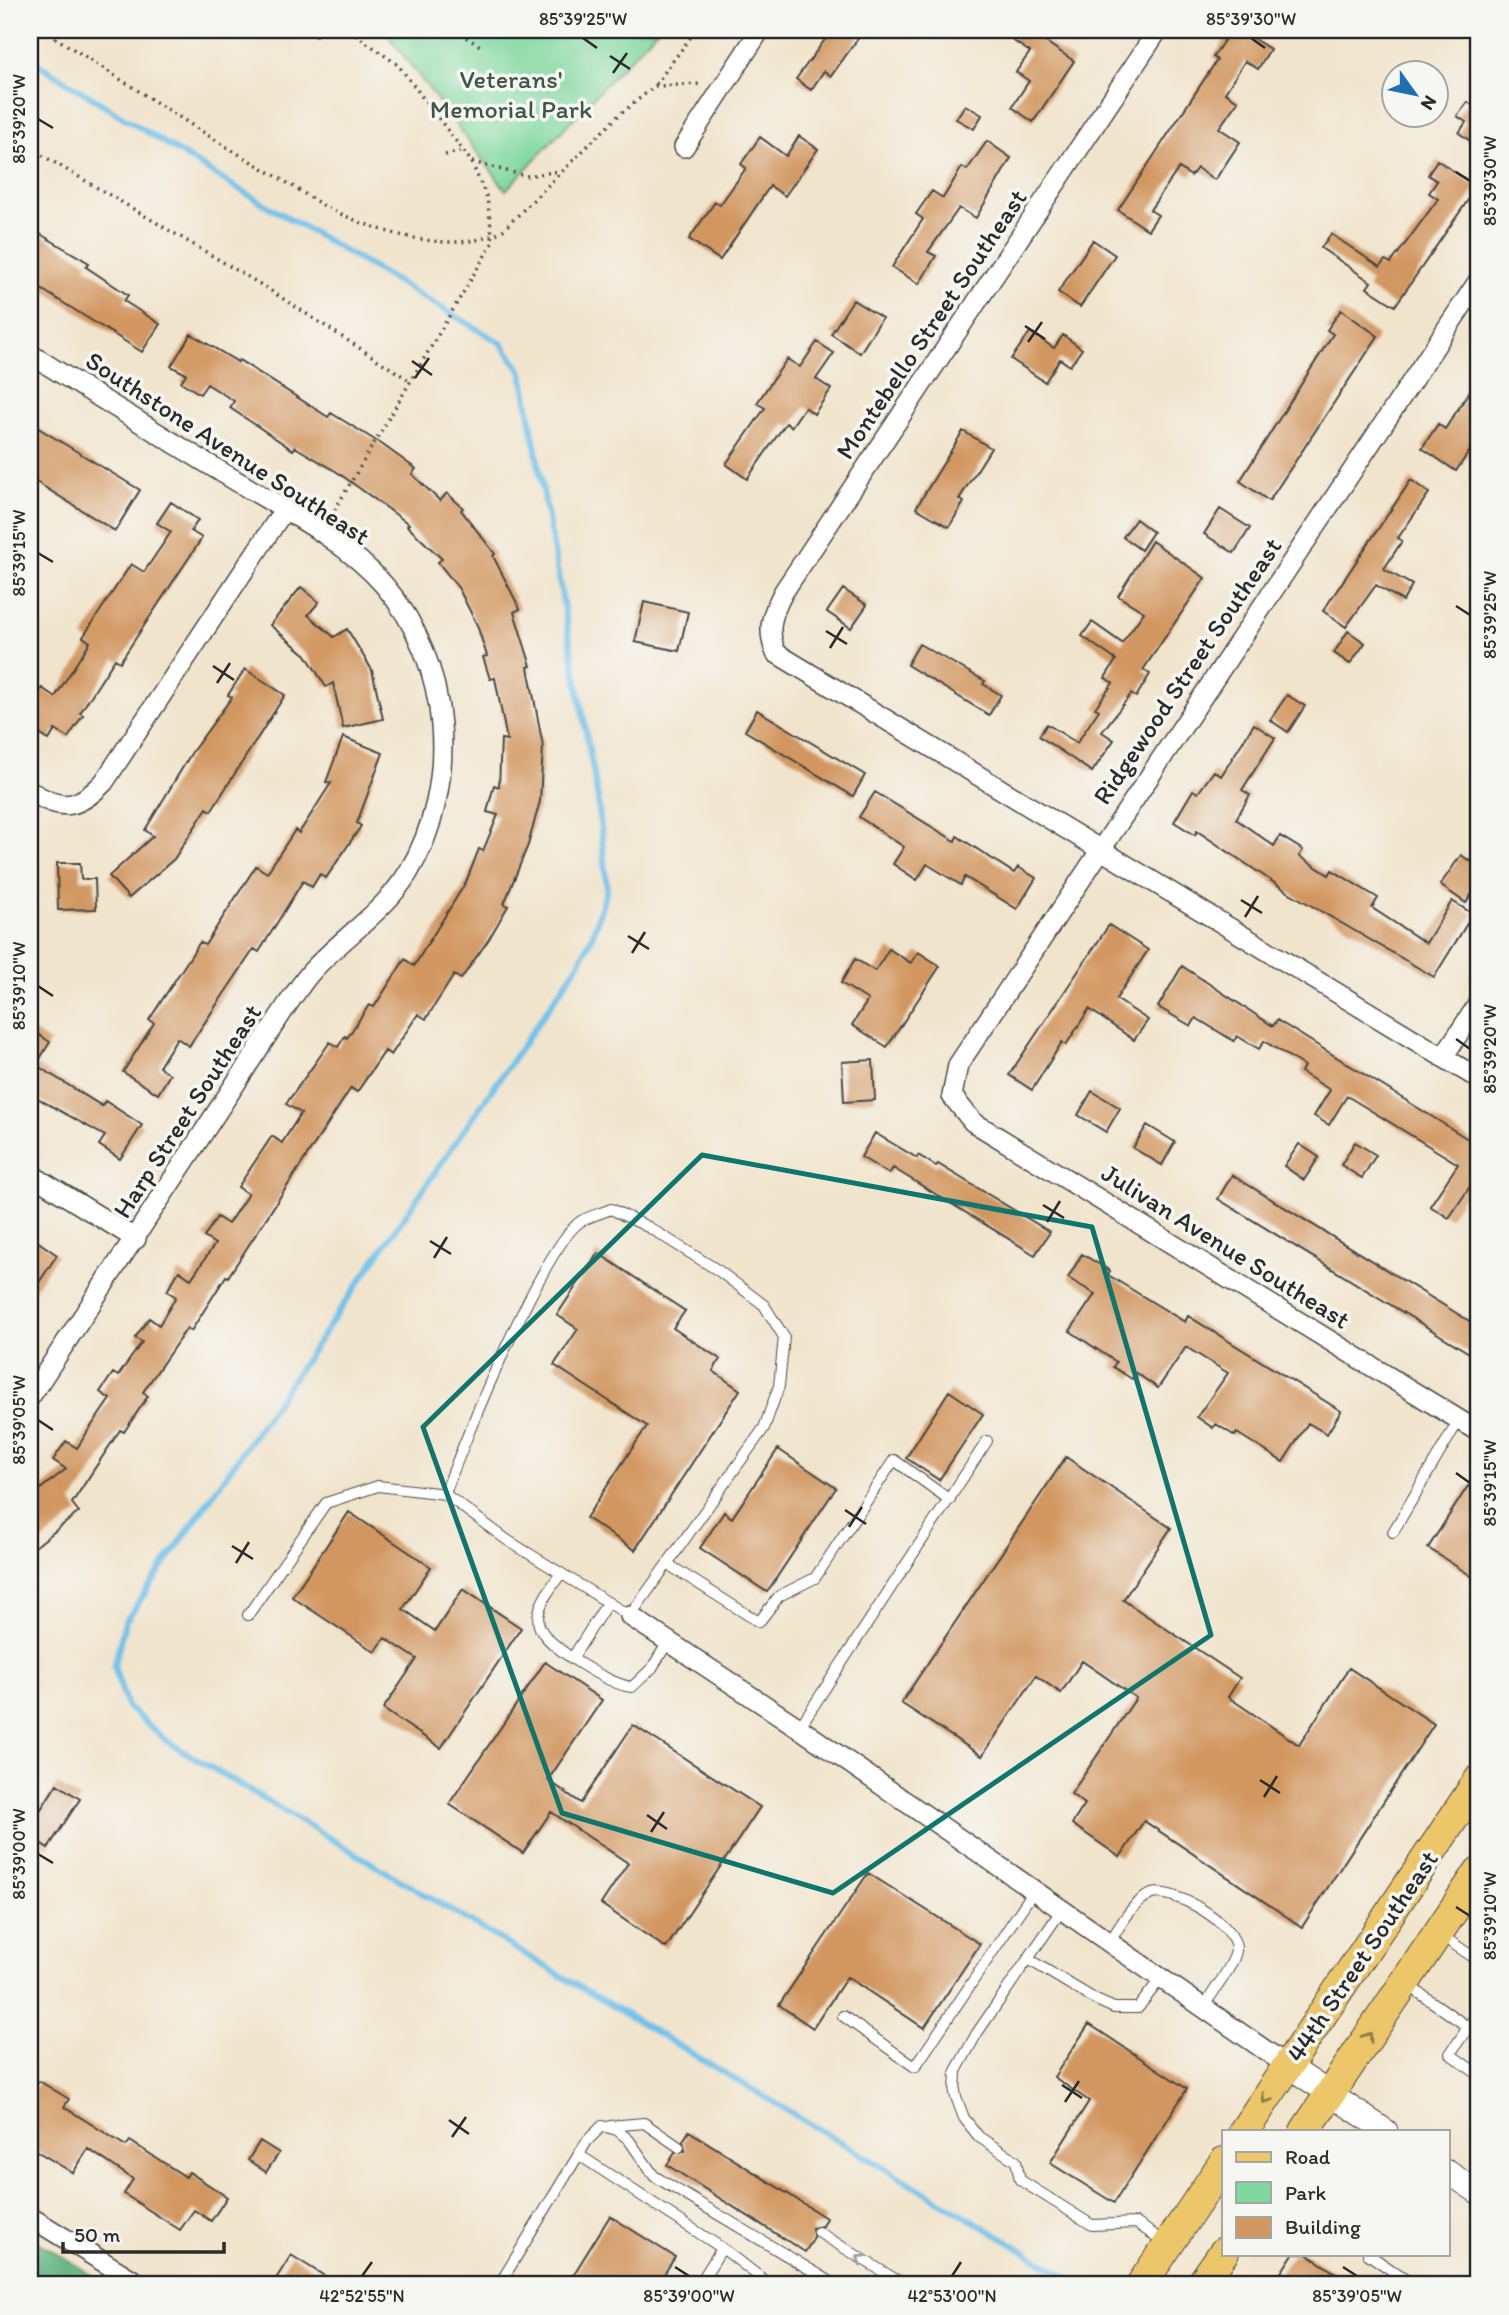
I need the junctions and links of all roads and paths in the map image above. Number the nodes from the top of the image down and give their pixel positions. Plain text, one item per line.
1 (43, 30) edge
2 (319, 30) edge
3 (349, 30) edge
4 (454, 30) edge
5 (696, 30) edge
6 (760, 30) edge
7 (1158, 30) edge
8 (316, 36) dead end
9 (482, 47) dead end
10 (723, 85) junction
11 (654, 86) junction
12 (684, 147) dead end
13 (30, 148) edge
14 (463, 151) junction
15 (445, 155) dead end
16 (471, 161) junction
17 (562, 171) junction
18 (493, 235) junction
19 (1479, 280) edge
20 (30, 354) edge
21 (412, 382) junction
22 (284, 510) junction
23 (321, 533) junction
24 (30, 791) edge
25 (1099, 850) junction
26 (409, 872) joint
27 (1479, 1003) edge
28 (1443, 1058) junction
29 (1479, 1079) edge
30 (952, 1096) joint
31 (30, 1174) edge
32 (136, 1239) junction
33 (30, 1397) edge
34 (1459, 1420) junction
35 (1479, 1433) edge
36 (987, 1441) dead end
37 (444, 1494) junction
38 (950, 1500) junction
39 (1393, 1532) dead end
40 (670, 1565) junction
41 (561, 1573) junction
42 (608, 1602) junction
43 (248, 1615) dead end
44 (630, 1616) junction
45 (668, 1642) junction
46 (573, 1657) junction
47 (799, 1728) junction
48 (1479, 1780) edge
49 (1479, 1872) edge
50 (1033, 1892) junction
51 (1061, 1910) junction
52 (1438, 1933) junction
53 (1109, 1943) junction
54 (1028, 1959) junction
55 (1479, 1961) edge
56 (1161, 1978) junction
57 (1404, 1983) junction
58 (1204, 2006) junction
59 (1479, 2011) edge
60 (842, 2016) dead end
61 (1468, 2027) junction
62 (1288, 2066) junction
63 (1479, 2075) edge
64 (1330, 2094) junction
65 (602, 2126) junction
66 (1245, 2130) edge
67 (1306, 2130) edge
68 (1384, 2130) edge
69 (679, 2147) dead end
70 (579, 2155) junction
71 (1222, 2165) edge
72 (1450, 2173) edge
73 (1479, 2193) edge
74 (30, 2217) edge
75 (818, 2232) dead end
76 (1169, 2244) junction
77 (722, 2248) junction
78 (1222, 2255) edge
79 (1371, 2256) edge
80 (1142, 2284) edge
81 (142, 2285) edge
82 (499, 2285) edge
83 (699, 2285) edge
84 (769, 2285) edge
85 (836, 2285) edge
86 (905, 2285) edge
87 (1202, 2285) edge
88 (1413, 2285) edge

1 - 18 path
2 - 8 path
3 - 14 path
4 - 9 path
5 - 11 path
6 - 10 street
7 - 25 street, Montebello Street Southeast
10 - 11 path
10 - 12 street
11 - 17 path
13 - 21 path
14 - 15 path
14 - 16 path
16 - 17 path
16 - 18 path
17 - 18 path
18 - 21 path
19 - 25 street, Ridgewood Street Southeast
20 - 22 street, Southstone Avenue Southeast
21 - 23 path
22 - 23 street, Southstone Avenue Southeast
22 - 24 street
23 - 26 street, Southstone Avenue Southeast
25 - 28 street
25 - 30 street, Ridgewood Street Southeast
26 - 32 street, Harp Street Southeast
27 - 28 street
28 - 29 street
30 - 34 street, Julivan Avenue Southeast
31 - 32 street
32 - 33 street, Harp Street Southeast
34 - 35 street, Julivan Avenue Southeast
34 - 39 lane
36 - 38 lane
37 - 40 lane
37 - 41 lane
37 - 43 lane
38 - 40 lane
38 - 47 lane
40 - 44 lane
41 - 42 lane
41 - 46 lane
42 - 44 lane
42 - 46 lane
44 - 45 street
45 - 46 lane
45 - 47 street
47 - 50 street
48 - 62 main road, 44th Street Southeast
49 - 52 main road, 44th Street Southeast
50 - 51 street
50 - 60 lane
51 - 53 street
51 - 54 lane
52 - 55 lane
52 - 57 main road, 44th Street Southeast
53 - 56 street
53 - 58 lane
54 - 56 lane
54 - 76 lane
56 - 58 street
57 - 61 lane
64 -> 57 main road, 44th Street Southeast
58 - 62 street
59 - 61 lane
61 - 63 lane
62 - 64 street
62 -> 66 main road, 44th Street Southeast
64 - 67 main road, 44th Street Southeast
64 - 68 street
65 - 69 lane
65 - 70 lane
65 - 85 lane
70 - 77 lane
70 - 82 lane
71 - 76 main road
72 - 73 street
74 - 81 street
86 -> 75 lane
76 - 80 main road
77 - 83 lane
77 - 84 lane
78 - 87 main road
79 - 88 lane

